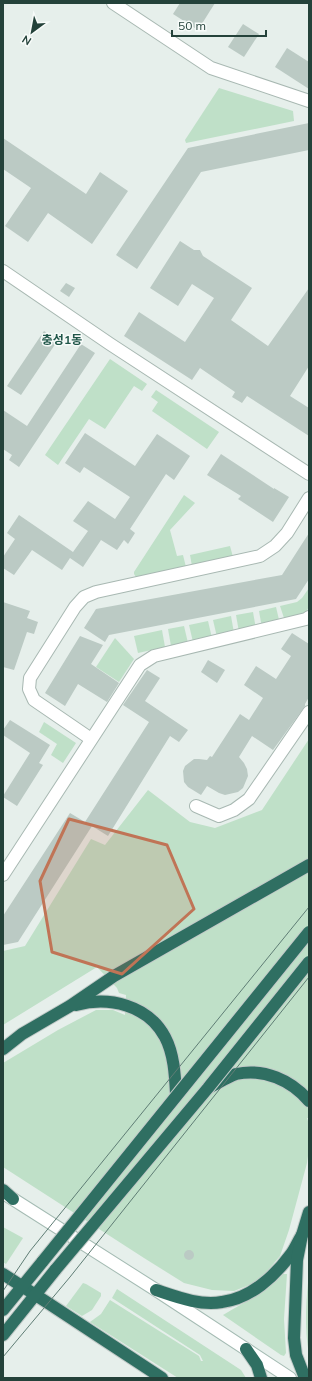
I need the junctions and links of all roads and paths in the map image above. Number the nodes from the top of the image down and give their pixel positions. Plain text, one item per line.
1 (113, 3) edge
2 (309, 101) edge
3 (3, 271) edge
4 (309, 474) edge
5 (309, 498) edge
6 (308, 619) edge
7 (309, 712) edge
8 (91, 739) junction
9 (196, 806) dead end
10 (309, 865) edge
11 (3, 875) edge
12 (309, 932) edge
13 (309, 962) edge
14 (70, 1006) junction
15 (22, 1034) junction
16 (3, 1042) edge
17 (3, 1049) edge
18 (208, 1088) junction
19 (176, 1094) junction
20 (309, 1101) edge
21 (6, 1194) edge
22 (309, 1212) edge
23 (302, 1235) junction
24 (3, 1274) edge
25 (23, 1286) junction
26 (156, 1290) junction
27 (36, 1295) junction
28 (5, 1308) edge
29 (3, 1335) edge
30 (246, 1349) junction
31 (162, 1378) edge
32 (261, 1378) edge
33 (290, 1378) edge
34 (305, 1378) edge

1 - 2 street
3 - 4 street
5 - 8 street
6 - 8 street
7 - 9 street
8 - 11 street
10 - 14 highway
12 - 19 highway, bridge
13 - 18 highway, bridge
14 - 15 highway
14 - 19 highway
15 - 16 highway
15 - 17 highway
18 - 20 highway
18 - 27 highway, bridge
19 - 25 highway, bridge
21 - 26 street
22 - 23 highway
23 - 26 highway
23 - 34 highway
24 - 25 highway
25 - 27 highway
25 - 28 highway
26 - 30 street
27 - 29 highway
27 - 31 highway
30 - 32 highway
30 - 33 street

